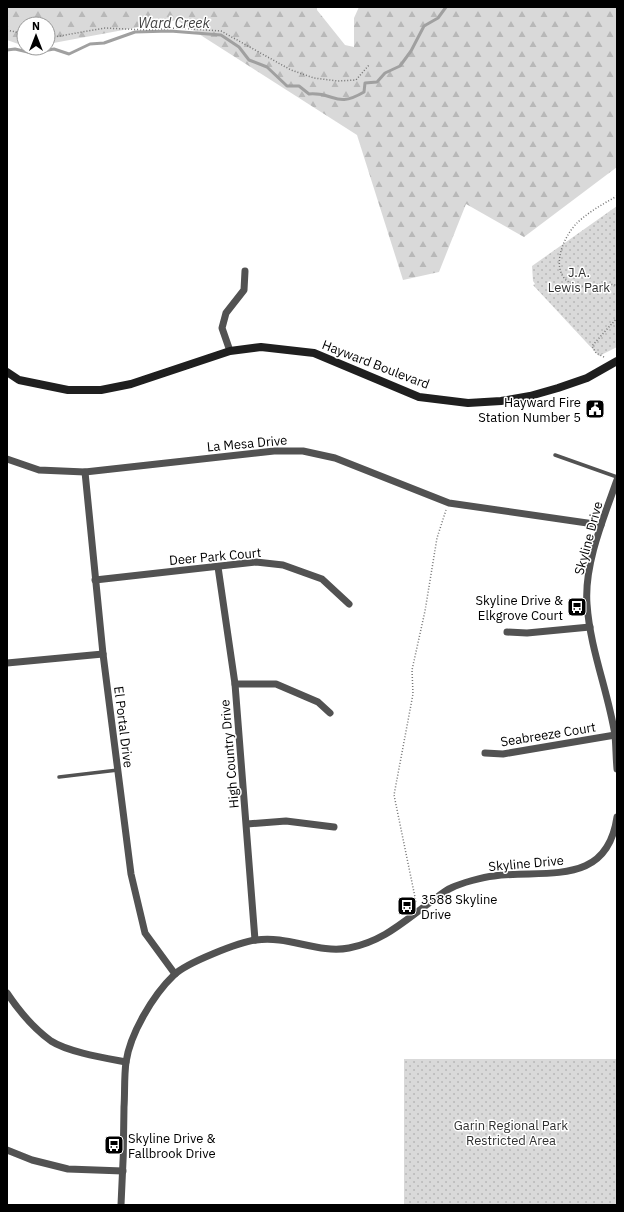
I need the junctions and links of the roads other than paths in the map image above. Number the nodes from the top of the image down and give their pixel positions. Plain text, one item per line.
1 (245, 271) dead end
2 (230, 351) junction
3 (616, 364) edge
4 (7, 372) edge
5 (555, 455) dead end
6 (7, 459) edge
7 (85, 472) junction
8 (617, 479) edge
9 (601, 525) junction
10 (218, 567) junction
11 (95, 580) junction
12 (350, 604) dead end
13 (590, 627) junction
14 (507, 632) dead end
15 (103, 654) junction
16 (7, 663) edge
17 (235, 684) junction
18 (330, 712) dead end
19 (615, 736) junction
20 (485, 753) dead end
21 (617, 769) edge
22 (118, 770) junction
23 (59, 777) dead end
24 (617, 817) edge
25 (247, 824) junction
26 (334, 828) dead end
27 (255, 940) junction
28 (175, 974) junction
29 (7, 993) edge
30 (126, 1062) junction
31 (7, 1150) edge
32 (123, 1171) junction
33 (121, 1205) edge

1 - 2 street
2 - 3 main road, Hayward Boulevard
2 - 4 main road, Hayward Boulevard
5 - 8 lane
6 - 7 street, La Mesa Drive
7 - 9 street, La Mesa Drive
7 - 11 street, El Portal Drive
8 - 9 street, Skyline Drive
9 - 13 street, Skyline Drive
10 - 11 street, Deer Park Court
10 - 12 street, Deer Park Court
10 - 17 street, High Country Drive
11 - 15 street, El Portal Drive
13 - 14 street
13 - 19 street, Skyline Drive
15 - 16 street
15 - 22 street, El Portal Drive
17 - 18 street
17 - 25 street, High Country Drive
19 - 20 street, Seabreeze Court
19 - 21 street, Skyline Drive
22 - 23 lane
22 - 28 street, El Portal Drive
24 - 27 street, Skyline Drive
25 - 26 street
25 - 27 street, High Country Drive
27 - 28 street, Skyline Drive
28 - 30 street, Skyline Drive
29 - 30 street
30 - 32 street, Skyline Drive
31 - 32 street
32 - 33 street, Skyline Drive

